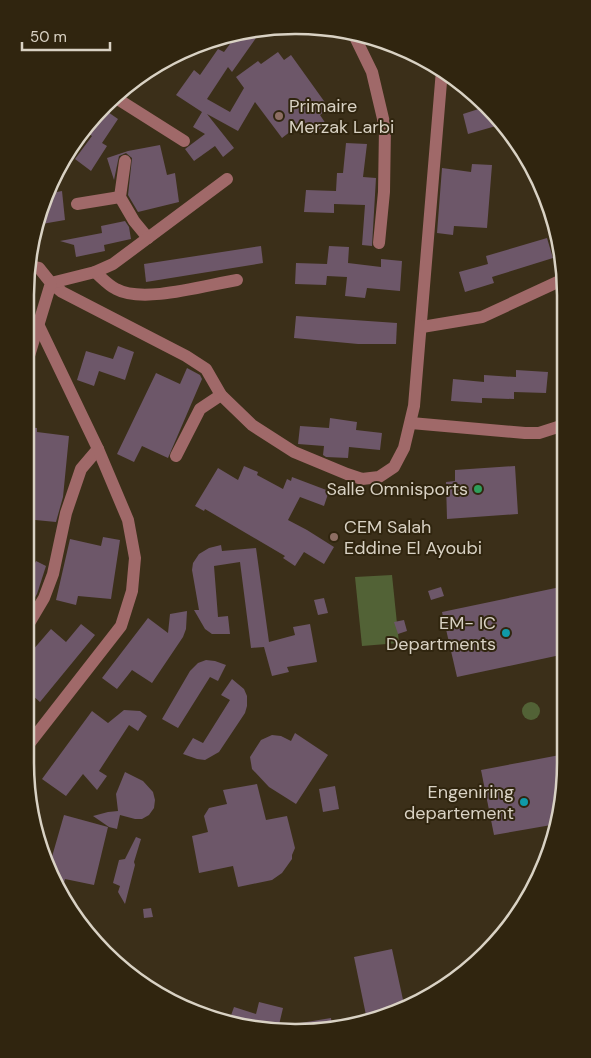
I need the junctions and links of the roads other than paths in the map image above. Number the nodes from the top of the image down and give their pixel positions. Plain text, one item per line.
1 (357, 42) edge
2 (441, 78) edge
3 (121, 101) edge
4 (184, 141) dead end
5 (125, 161) dead end
6 (228, 179) dead end
7 (120, 197) junction
8 (78, 204) dead end
9 (148, 238) junction
10 (379, 243) dead end
11 (35, 267) edge
12 (95, 272) junction
13 (237, 280) dead end
14 (557, 282) edge
15 (51, 283) junction
16 (38, 324) junction
17 (422, 328) junction
18 (34, 339) edge
19 (221, 395) junction
20 (411, 423) junction
21 (557, 428) edge
22 (98, 448) junction
23 (176, 456) dead end
24 (34, 615) edge
25 (34, 737) edge

1 - 10 street
2 - 17 street
3 - 4 street
5 - 7 street
6 - 9 street
7 - 8 street
7 - 9 street
9 - 12 street
11 - 15 street
12 - 13 street
12 - 15 street
14 - 17 street
15 - 16 street
15 - 19 street
16 - 18 street
16 - 22 street
17 - 20 street
19 - 20 street
19 - 23 street
20 - 21 street
22 - 24 street
22 - 25 street

